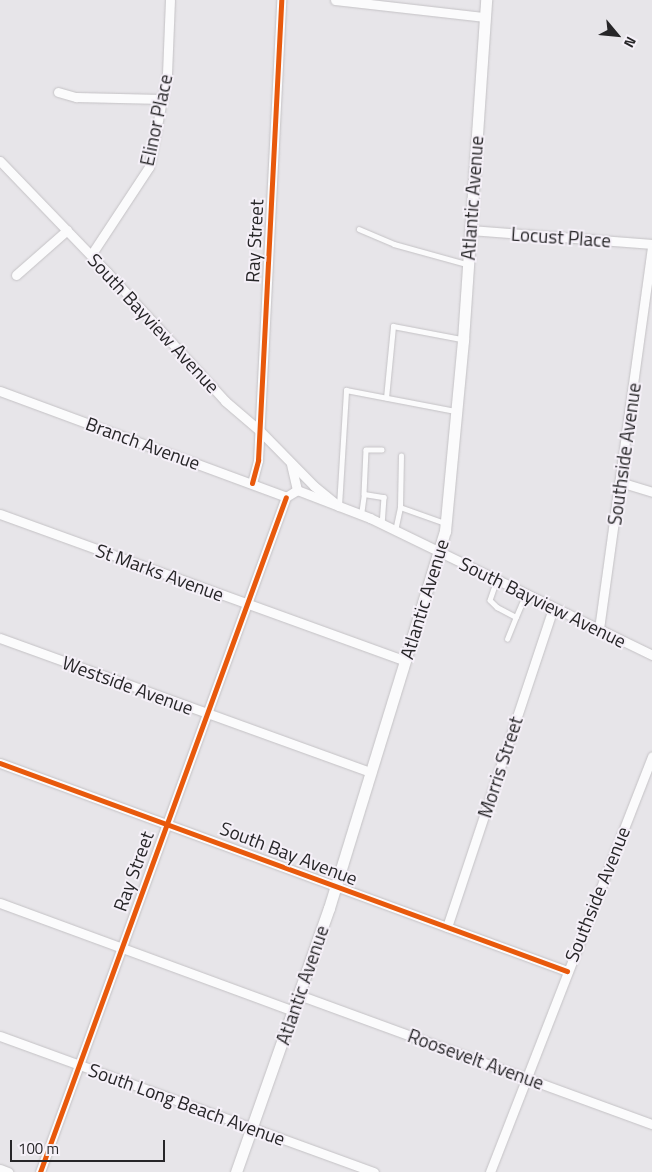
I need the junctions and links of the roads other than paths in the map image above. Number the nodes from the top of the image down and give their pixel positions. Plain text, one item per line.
1 (170, 0) edge
2 (281, 0) edge
3 (335, 0) edge
4 (486, 0) edge
5 (485, 17) junction
6 (58, 92) dead end
7 (162, 100) junction
8 (0, 161) edge
9 (359, 229) dead end
10 (66, 230) junction
11 (470, 230) junction
12 (652, 244) edge
13 (652, 249) edge
14 (91, 254) junction
15 (468, 264) junction
16 (16, 275) dead end
17 (642, 325) junction
18 (652, 328) edge
19 (463, 340) junction
20 (0, 391) edge
21 (386, 398) junction
22 (456, 412) junction
23 (259, 430) junction
24 (382, 450) dead end
25 (401, 456) dead end
26 (291, 464) junction
27 (620, 482) junction
28 (252, 483) junction
29 (298, 490) junction
30 (652, 492) edge
31 (364, 494) junction
32 (286, 496) junction
33 (339, 506) junction
34 (400, 507) junction
35 (0, 514) edge
36 (361, 515) junction
37 (446, 523) junction
38 (382, 524) junction
39 (395, 530) junction
40 (440, 552) junction
41 (497, 580) junction
42 (526, 594) junction
43 (247, 604) junction
44 (554, 608) junction
45 (516, 617) junction
46 (599, 629) junction
47 (0, 638) edge
48 (507, 639) dead end
49 (652, 655) edge
50 (405, 661) junction
51 (207, 713) junction
52 (652, 756) edge
53 (0, 763) edge
54 (370, 772) junction
55 (167, 824) junction
56 (335, 886) junction
57 (0, 903) edge
58 (447, 927) junction
59 (122, 947) junction
60 (567, 971) junction
61 (299, 995) junction
62 (294, 1010) junction
63 (0, 1036) edge
64 (79, 1065) junction
65 (525, 1077) junction
66 (652, 1124) edge
67 (252, 1128) junction
68 (0, 1169) edge
69 (8, 1172) edge
70 (40, 1172) edge
71 (236, 1172) edge
72 (374, 1172) edge
73 (490, 1172) edge

1 - 7 street, Elinor Place
2 - 23 street, Ray Street
3 - 5 street
4 - 5 main road, Atlantic Avenue
5 - 11 main road, Atlantic Avenue
6 - 7 street
7 - 14 street, Elinor Place
8 - 10 street, South Bayview Avenue
9 - 15 lane
10 - 14 street, South Bayview Avenue
10 - 16 street
11 - 12 street, Locust Place
11 - 15 main road, Atlantic Avenue
13 - 17 street, Southside Avenue
14 - 23 street, South Bayview Avenue
15 - 19 main road, Atlantic Avenue
17 - 18 street
17 - 27 street, Southside Avenue
19 - 21 lane
19 - 22 main road, Atlantic Avenue
20 - 28 street, Branch Avenue
21 - 22 lane
21 - 33 lane
22 - 37 main road, Atlantic Avenue
23 - 26 street, South Bayview Avenue
23 - 28 street, Ray Street
24 - 31 lane
25 - 34 lane
26 - 29 street, South Bayview Avenue
26 - 33 street
27 - 30 street
27 - 46 street, Southside Avenue
28 - 32 street, Branch Avenue
29 - 32 street
29 - 33 street, South Bayview Avenue
31 - 36 lane
31 - 38 lane
32 - 43 street, Ray Street
33 - 36 street, South Bayview Avenue
34 - 37 lane
34 - 39 lane
35 - 43 street, St Marks Avenue
36 - 38 street, South Bayview Avenue
37 - 40 main road, Atlantic Avenue
38 - 39 street, South Bayview Avenue
39 - 40 street, South Bayview Avenue
40 - 41 street, South Bayview Avenue
40 - 50 main road, Atlantic Avenue
41 - 42 street, South Bayview Avenue
41 - 45 lane
42 - 44 street, South Bayview Avenue
42 - 45 lane
43 - 50 street, St Marks Avenue
43 - 51 street, Ray Street
44 - 46 street, South Bayview Avenue
44 - 58 street, Morris Street
45 - 48 lane
46 - 49 street, South Bayview Avenue
47 - 51 street, Westside Avenue
50 - 54 main road, Atlantic Avenue
51 - 54 street, Westside Avenue
51 - 55 street, Ray Street
52 - 60 street, Southside Avenue
53 - 55 street, South Bay Avenue
54 - 56 main road, Atlantic Avenue
55 - 56 street, South Bay Avenue
55 - 59 street, Ray Street
56 - 58 street, South Bay Avenue
56 - 61 main road, Atlantic Avenue
57 - 59 street
58 - 60 street, South Bay Avenue
59 - 62 street
59 - 64 street, Ray Street
60 - 65 street, Southside Avenue
61 - 62 main road, Atlantic Avenue
61 - 65 street, Roosevelt Avenue
62 - 67 main road, Atlantic Avenue
63 - 64 street, South Long Beach Avenue
64 - 67 street, South Long Beach Avenue
64 - 70 street, Ray Street
65 - 66 street, Roosevelt Avenue
65 - 73 street, Southside Avenue
67 - 71 main road, Atlantic Avenue
67 - 72 street, South Long Beach Avenue
68 - 69 street

